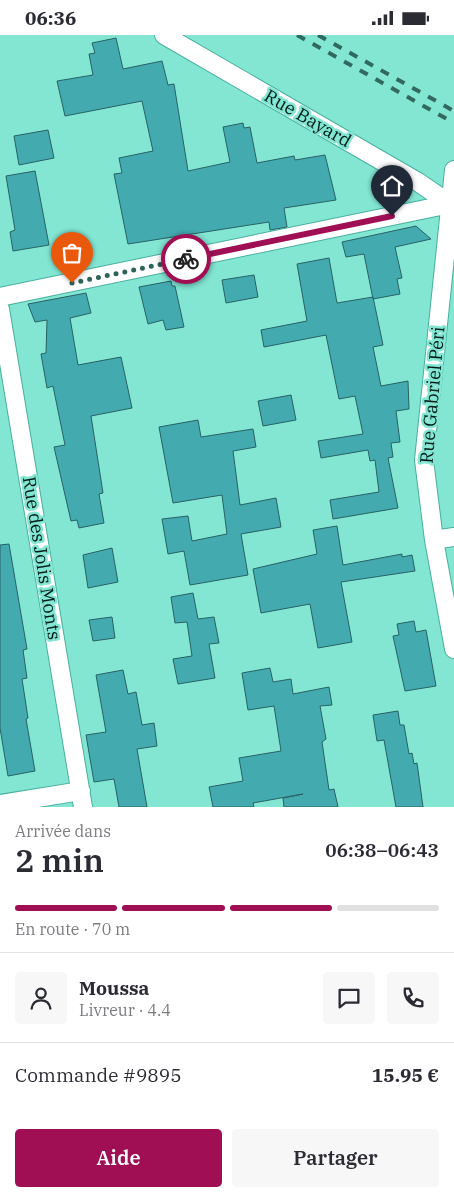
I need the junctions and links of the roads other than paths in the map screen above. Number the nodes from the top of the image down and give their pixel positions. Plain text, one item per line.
1 (164, 35) edge
2 (453, 175) edge
3 (450, 204) junction
4 (0, 297) edge
5 (0, 309) edge
6 (454, 537) edge
7 (434, 540) junction
8 (454, 649) edge
9 (82, 799) edge
10 (0, 804) edge

1 - 3 street, Rue Bayard
2 - 3 street, Rue Gabriel Péri
3 - 4 street
3 - 7 street, Rue Gabriel Péri
5 - 9 street, Rue des Jolis Monts
6 - 7 street
7 - 8 street, Rue Gabriel Péri
9 - 10 street

